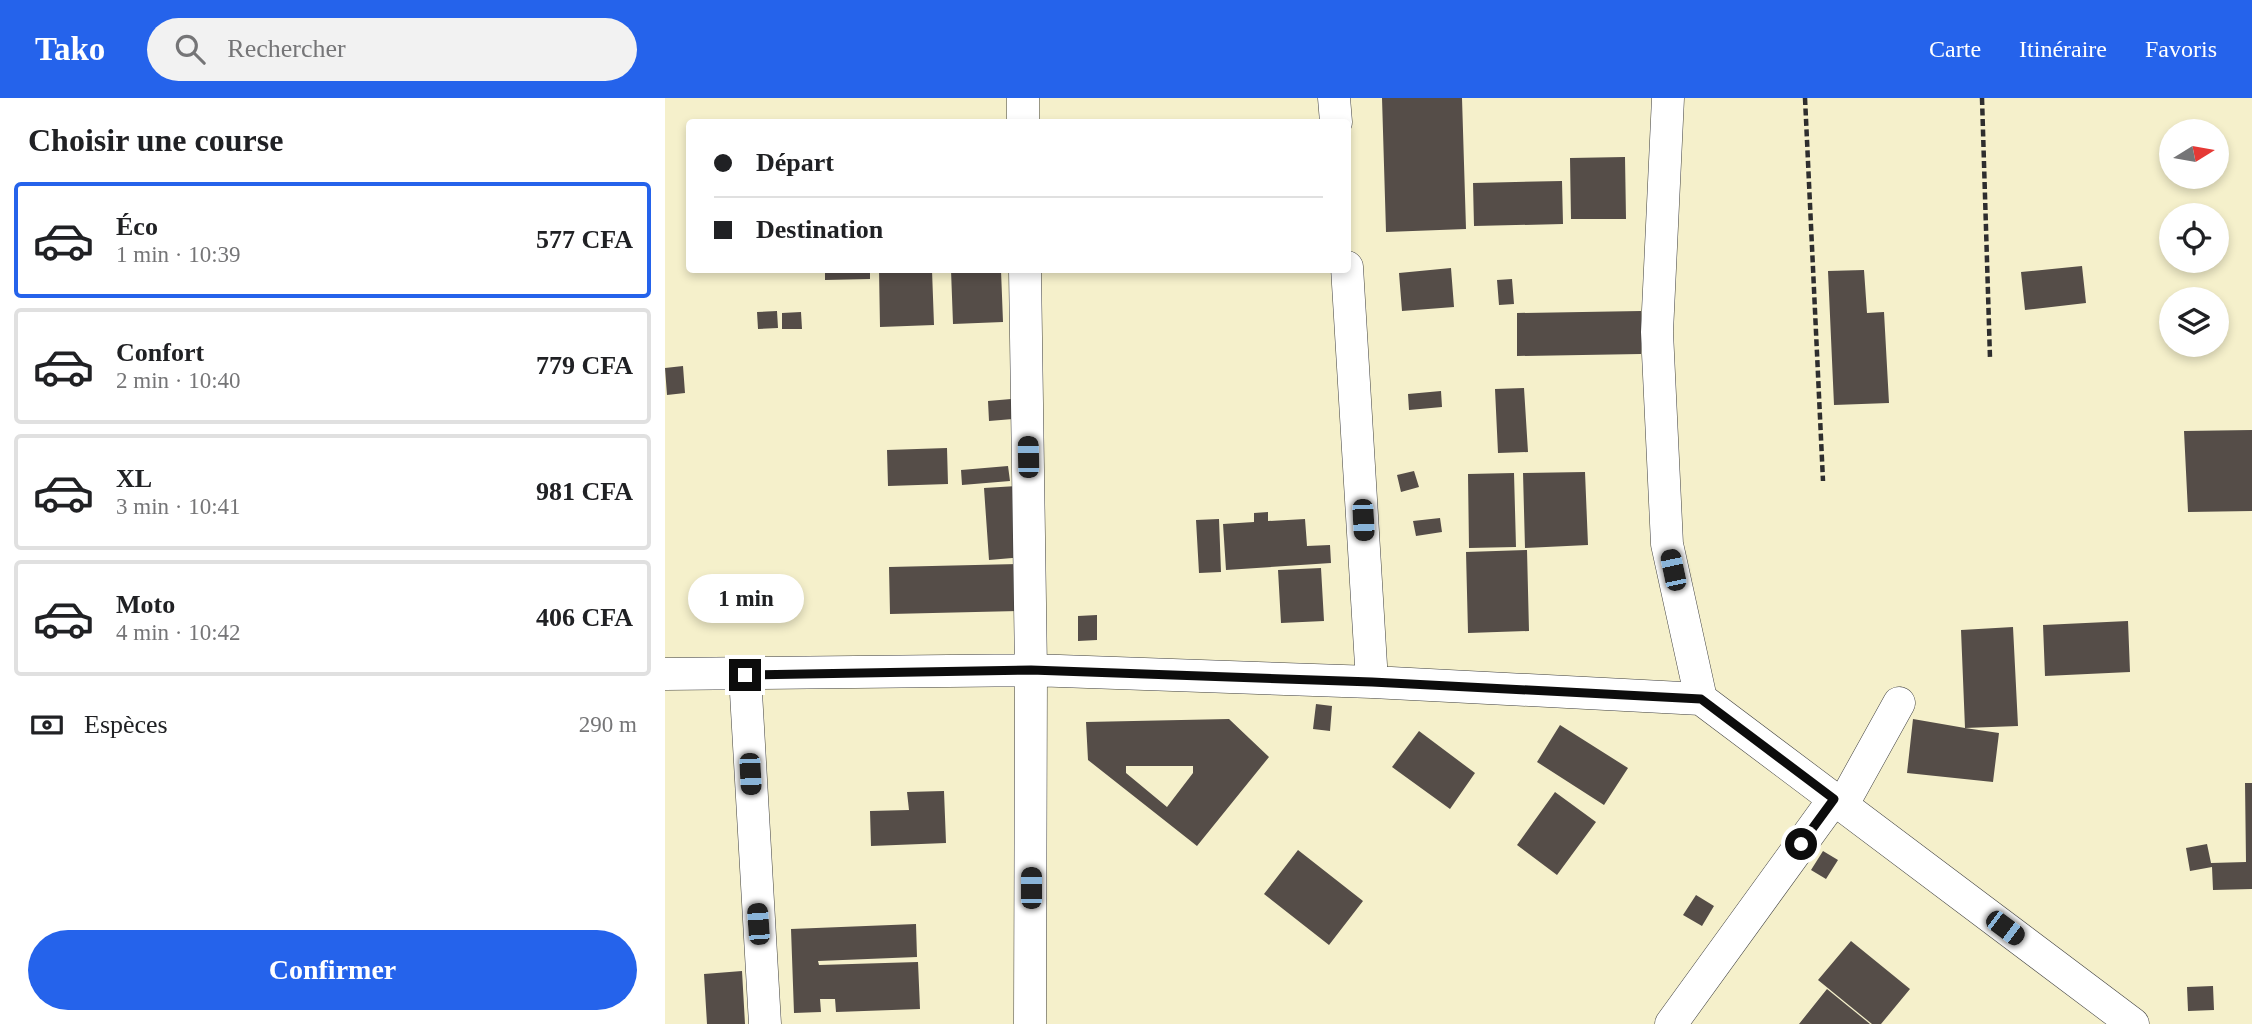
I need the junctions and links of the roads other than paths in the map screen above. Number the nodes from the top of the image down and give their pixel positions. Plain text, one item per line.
1 (1023, 98) edge
2 (1334, 98) edge
3 (1668, 98) edge
4 (1023, 119) edge
5 (1336, 119) edge
6 (1025, 273) edge
7 (1347, 273) edge
8 (1031, 670) junction
9 (665, 674) edge
10 (745, 675) junction
11 (1372, 682) junction
12 (1701, 699) junction
13 (1899, 703) dead end
14 (1834, 799) junction
15 (765, 1024) edge
16 (1030, 1024) edge
17 (1671, 1024) edge
18 (2133, 1024) edge

1 - 4 street
2 - 5 street
3 - 12 street
6 - 8 street
7 - 11 street
8 - 10 street
8 - 11 street
8 - 16 street
9 - 10 street
10 - 15 street
11 - 12 street
12 - 14 street
13 - 14 street
14 - 17 street
14 - 18 street

